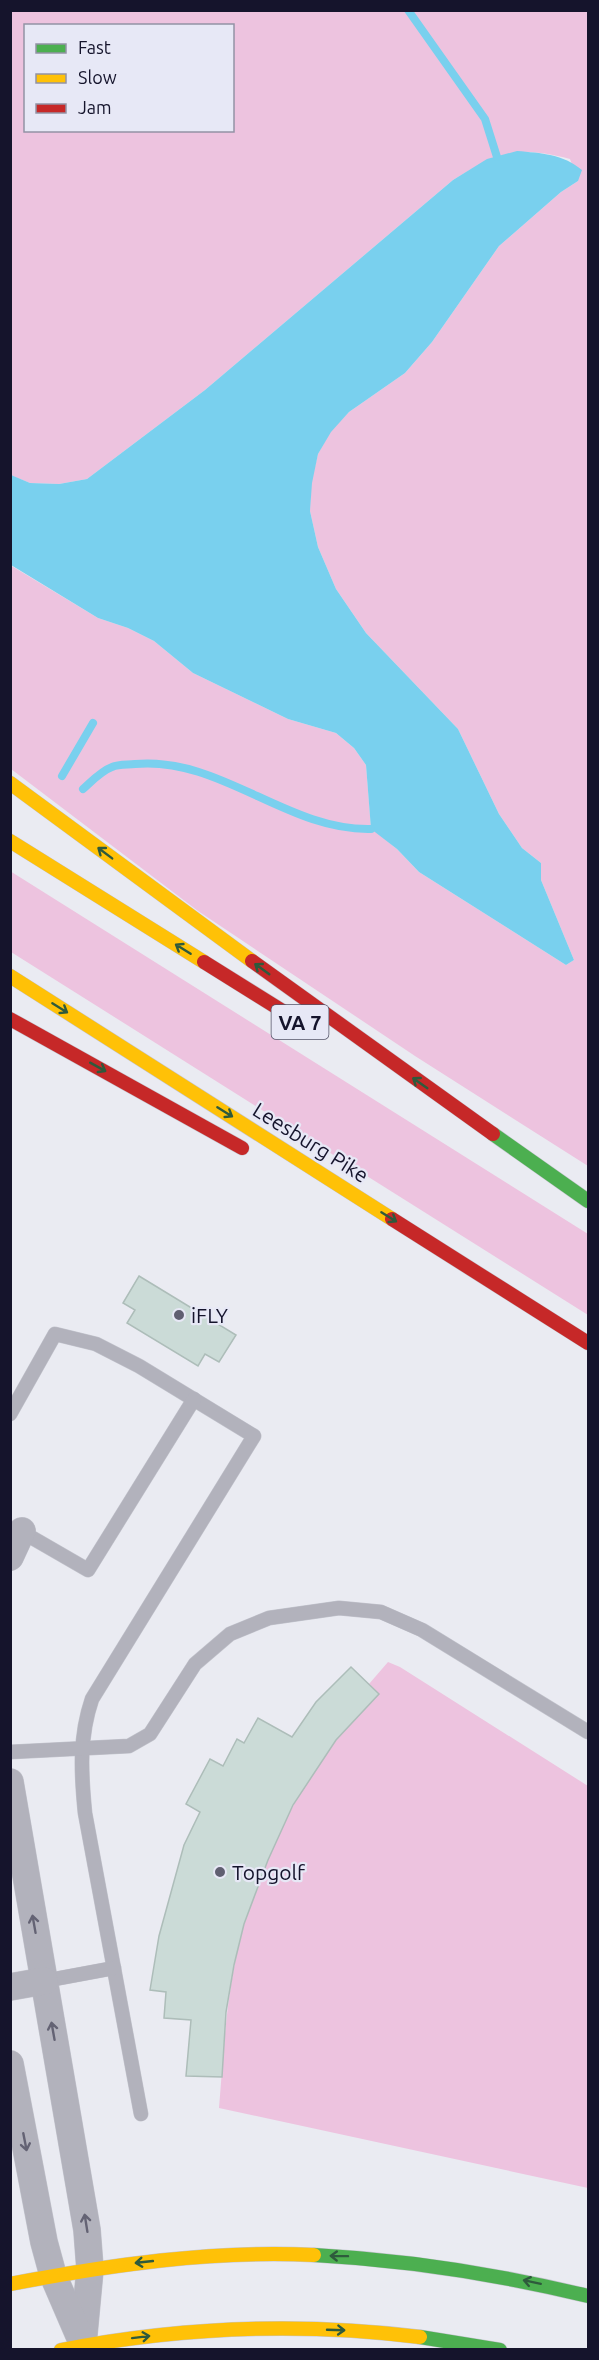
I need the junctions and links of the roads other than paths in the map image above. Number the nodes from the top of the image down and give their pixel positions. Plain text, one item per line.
1 (10, 783) edge
2 (10, 842) edge
3 (10, 976) edge
4 (10, 1019) edge
5 (316, 1033) dead end
6 (397, 1083) dead end
7 (252, 1153) dead end
8 (334, 1200) dead end
9 (588, 1202) edge
10 (585, 1340) edge
11 (194, 1399) junction
12 (10, 1414) edge
13 (16, 1528) edge
14 (10, 1557) edge
15 (588, 1732) edge
16 (82, 1749) junction
17 (10, 1752) edge
18 (10, 1782) edge
19 (114, 1968) junction
20 (44, 1982) junction
21 (10, 1987) edge
22 (10, 2064) edge
23 (141, 2114) dead end
24 (90, 2268) junction
25 (52, 2275) junction
26 (10, 2284) edge
27 (588, 2296) edge
28 (72, 2347) edge
29 (500, 2349) edge

9 -> 1 main road
5 -> 2 main road, VA 7
3 -> 10 main road, Leesburg Pike
4 -> 7 main road
6 - 9 main road
8 - 10 main road
11 - 12 lane
11 - 13 lane
11 - 16 lane
13 - 14 street
15 - 16 lane
16 - 17 lane
16 - 19 lane
20 -> 18 street
19 - 20 lane
19 - 23 lane
20 - 21 street
24 -> 20 street
22 -> 25 street
24 - 25 main road
27 -> 24 main road
24 - 28 street
25 - 26 main road
25 - 28 street
28 -> 29 main road

